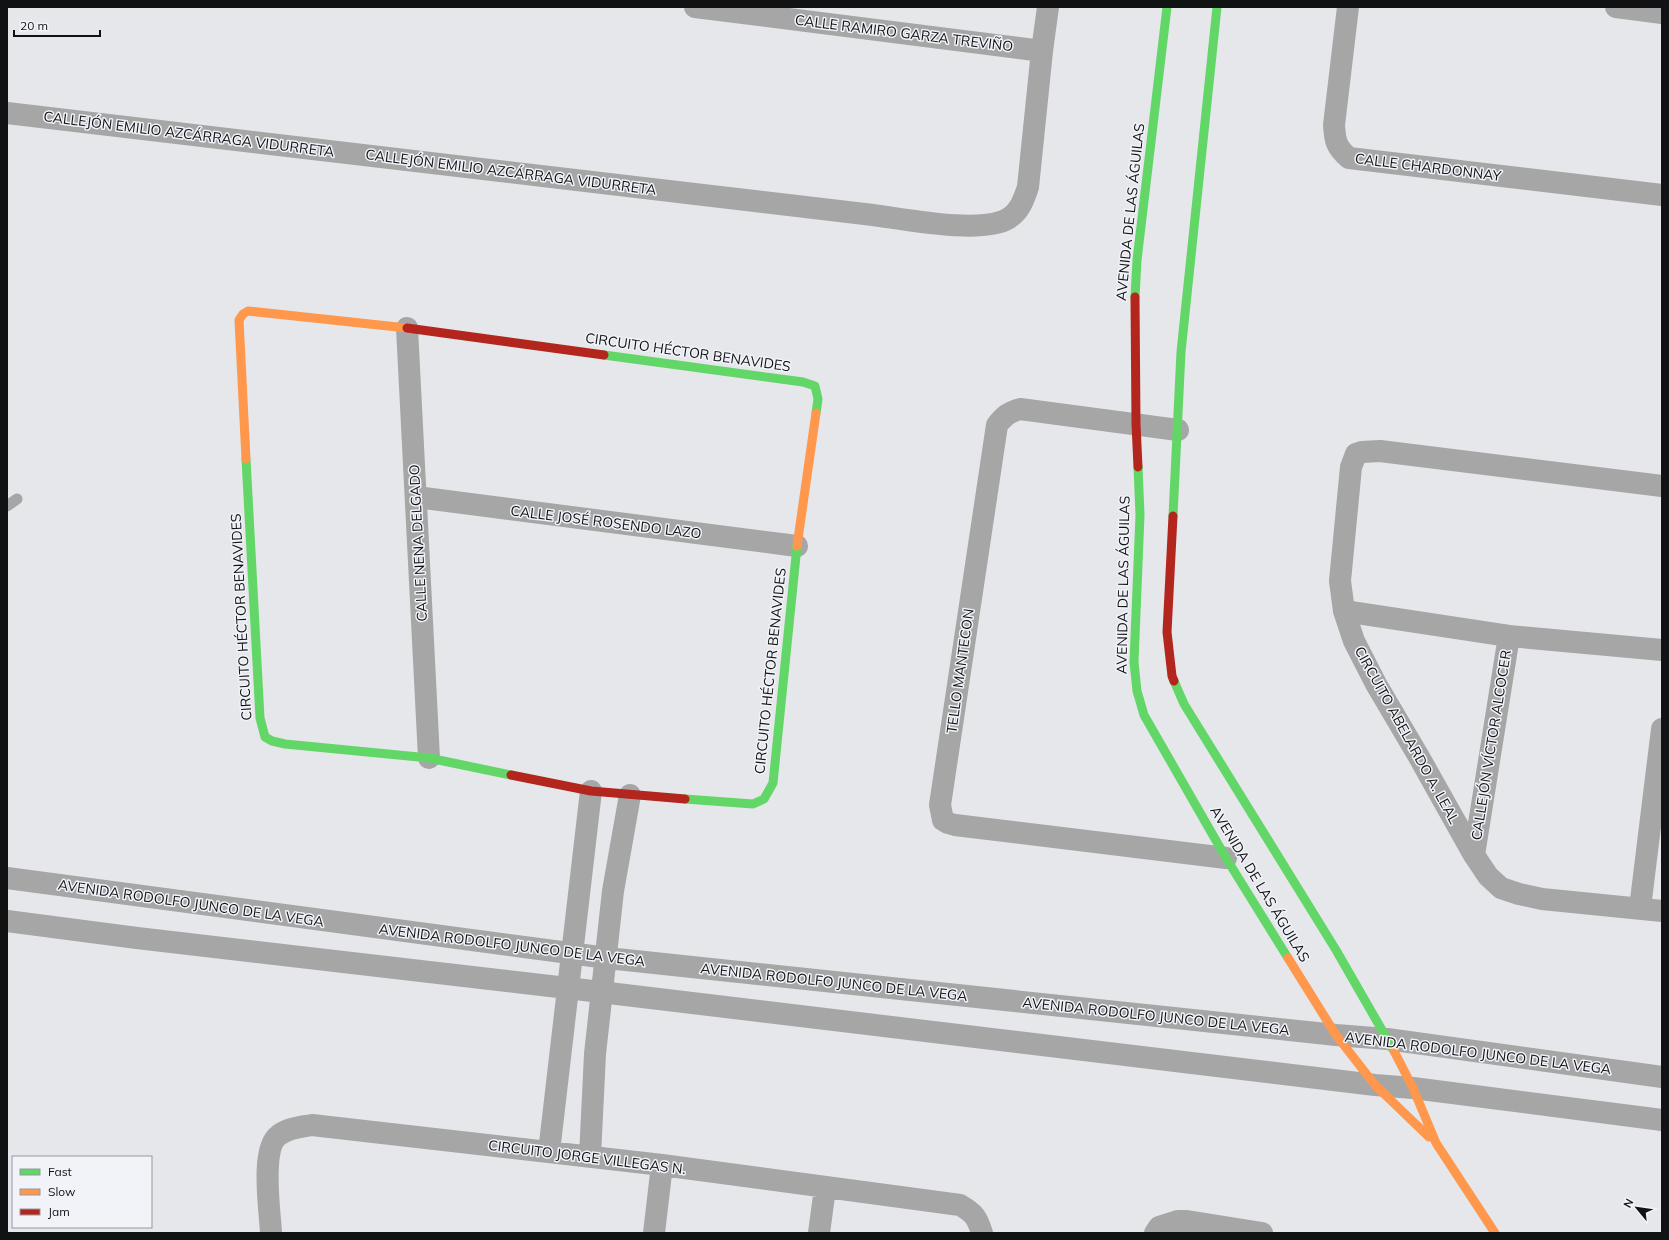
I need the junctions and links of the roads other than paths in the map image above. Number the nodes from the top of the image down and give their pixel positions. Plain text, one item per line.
1 (695, 7) edge
2 (1048, 7) edge
3 (1167, 7) edge
4 (1217, 7) edge
5 (1348, 7) edge
6 (1616, 7) edge
7 (1662, 12) edge
8 (1042, 51) junction
9 (7, 113) edge
10 (1662, 195) edge
11 (407, 328) junction
12 (1136, 424) junction
13 (1178, 430) junction
14 (1662, 486) edge
15 (416, 497) junction
16 (17, 499) dead end
17 (7, 506) edge
18 (798, 546) junction
19 (1344, 610) junction
20 (1509, 636) junction
21 (1662, 650) edge
22 (1662, 729) edge
23 (429, 758) junction
24 (591, 791) junction
25 (630, 795) junction
26 (1474, 855) junction
27 (1226, 858) junction
28 (7, 878) edge
29 (581, 887) junction
30 (613, 891) junction
31 (1640, 908) junction
32 (1662, 911) edge
33 (7, 921) edge
34 (572, 953) junction
35 (607, 958) junction
36 (568, 988) junction
37 (603, 993) junction
38 (1336, 1035) junction
39 (1387, 1039) junction
40 (560, 1051) junction
41 (595, 1054) junction
42 (1662, 1077) edge
43 (1374, 1085) junction
44 (1412, 1088) junction
45 (1662, 1120) edge
46 (1436, 1143) junction
47 (549, 1152) junction
48 (590, 1156) junction
49 (662, 1165) junction
50 (825, 1188) junction
51 (271, 1233) edge
52 (654, 1233) edge
53 (819, 1233) edge
54 (982, 1233) edge
55 (1155, 1233) edge
56 (1262, 1233) edge
57 (1495, 1233) edge

1 - 8 street, CALLE RAMIRO GARZA TREVIÑO
2 - 8 street
3 - 12 street, AVENIDA DE LAS ÁGUILAS
4 - 13 street, AVENIDA DE LAS ÁGUILAS
5 - 10 street, CALLE CHARDONNAY
6 - 7 street
8 - 9 street, CALLEJÓN EMILIO AZCÁRRAGA VIDURRETA
11 - 15 street, CALLE NENA DELGADO
11 - 18 street, CIRCUITO HÉCTOR BENAVIDES
11 - 23 street, CIRCUITO HÉCTOR BENAVIDES
12 - 13 street, TELLO MANTECON
12 - 27 street, AVENIDA DE LAS ÁGUILAS
12 - 27 street, TELLO MANTECON
13 - 39 street, AVENIDA DE LAS ÁGUILAS
14 - 19 street, CIRCUITO ABELARDO A. LEAL
15 - 18 street, CALLE JOSÉ ROSENDO LAZO
15 - 23 street, CALLE NENA DELGADO
16 - 17 lane
18 - 25 street, CIRCUITO HÉCTOR BENAVIDES
19 - 20 street
19 - 26 street, CIRCUITO ABELARDO A. LEAL
20 - 21 street
20 - 26 street, CALLEJÓN VÍCTOR ALCOCER
22 - 31 street
23 - 24 street, CIRCUITO HÉCTOR BENAVIDES
24 - 25 street, CIRCUITO HÉCTOR BENAVIDES
24 - 29 street
25 - 30 street
26 - 31 street, CIRCUITO ABELARDO A. LEAL
27 - 38 street, AVENIDA DE LAS ÁGUILAS
28 - 34 street, AVENIDA RODOLFO JUNCO DE LA VEGA
29 - 30 street
29 - 34 street
30 - 35 street
31 - 32 street, CIRCUITO ABELARDO A. LEAL
33 - 36 street
34 - 35 street, AVENIDA RODOLFO JUNCO DE LA VEGA
34 - 36 street
35 - 37 street
35 - 38 street, AVENIDA RODOLFO JUNCO DE LA VEGA
36 - 37 street
36 - 40 street
37 - 41 street
37 - 43 street
38 - 39 street, AVENIDA RODOLFO JUNCO DE LA VEGA
38 - 43 street, AVENIDA DE LAS ÁGUILAS
39 - 42 street, AVENIDA RODOLFO JUNCO DE LA VEGA
39 - 44 street, AVENIDA DE LAS ÁGUILAS
40 - 41 street
40 - 47 street
41 - 48 street
43 - 44 street
43 - 46 street, AVENIDA DE LAS ÁGUILAS
44 - 45 street
44 - 46 street, AVENIDA DE LAS ÁGUILAS
46 - 57 street, AVENIDA DE LAS ÁGUILAS
47 - 48 street, CIRCUITO JORGE VILLEGAS N.
47 - 51 street, CIRCUITO JORGE VILLEGAS N.
48 - 49 street, CIRCUITO JORGE VILLEGAS N.
49 - 50 street, CIRCUITO JORGE VILLEGAS N.
49 - 52 street
50 - 53 street
50 - 54 street, CIRCUITO JORGE VILLEGAS N.
55 - 56 street

